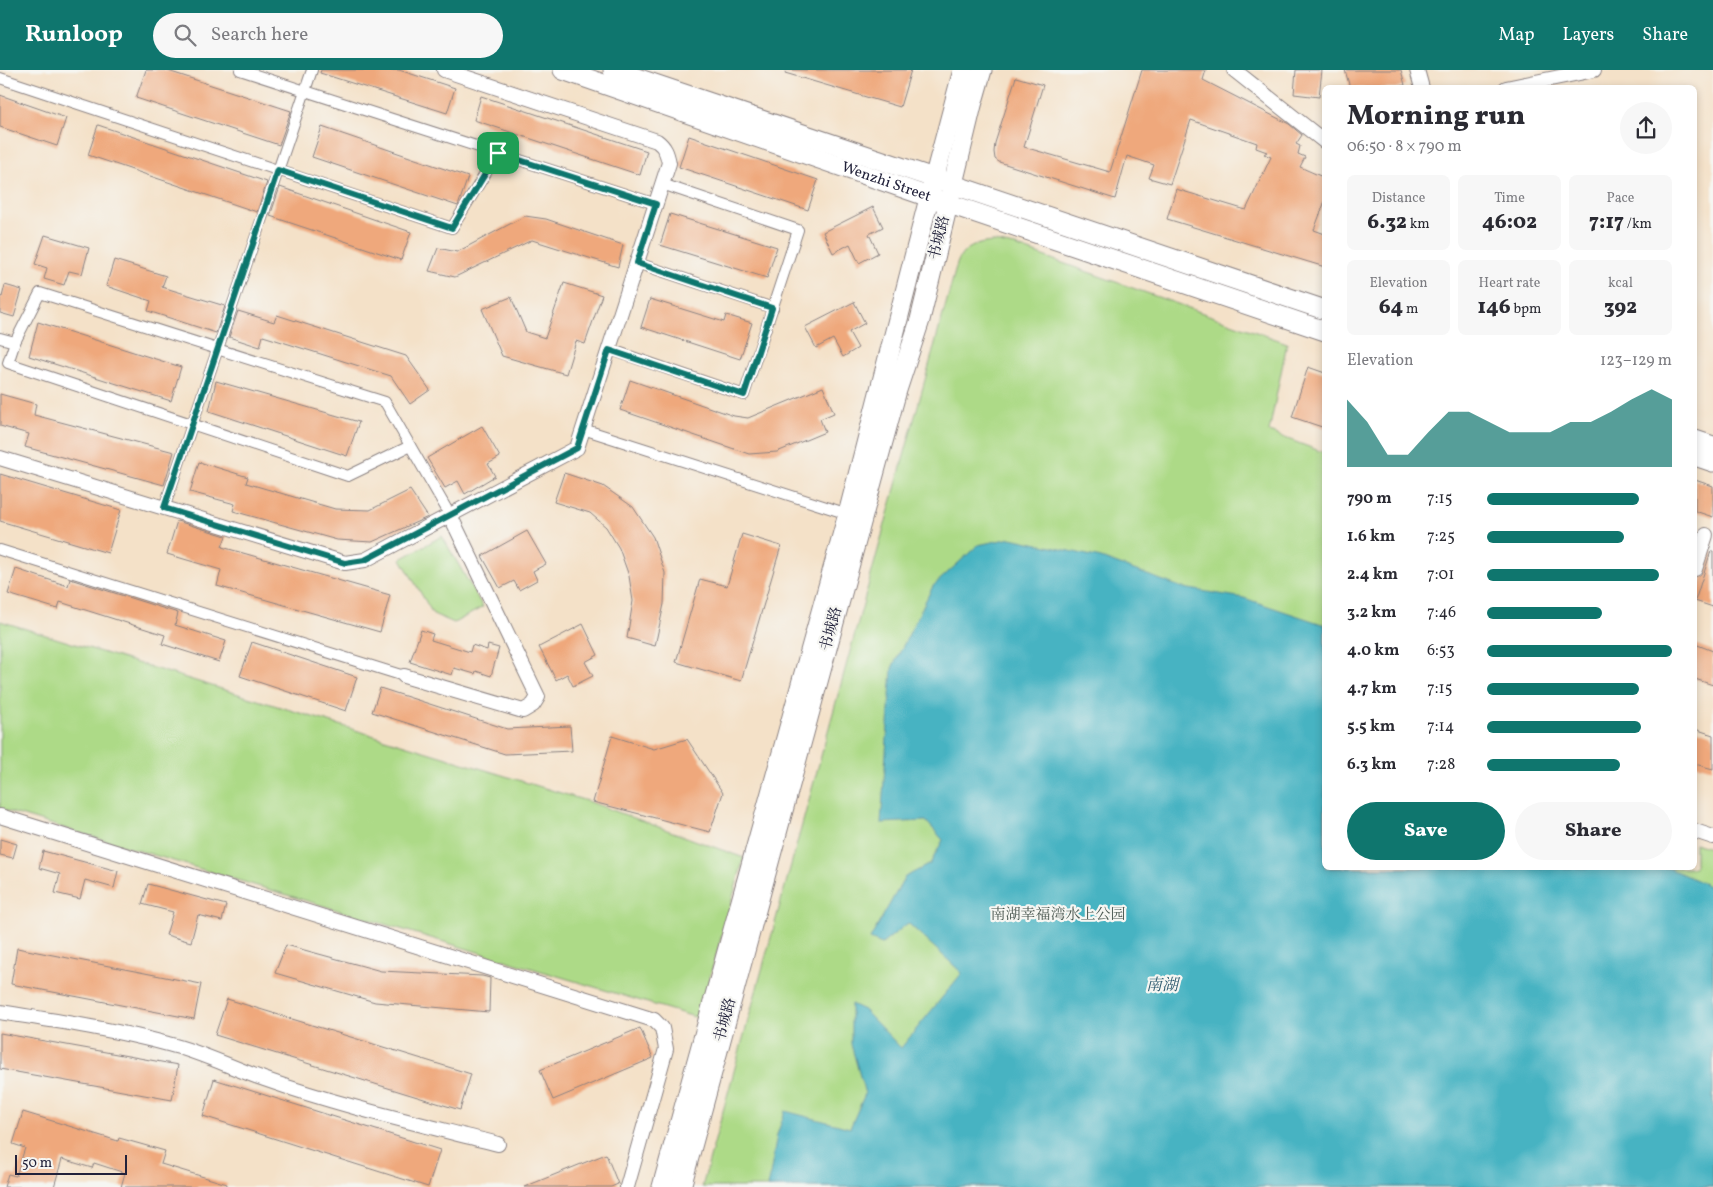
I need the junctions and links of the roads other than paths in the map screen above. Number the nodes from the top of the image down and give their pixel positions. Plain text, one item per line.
1 (240, 70) edge
2 (312, 70) edge
3 (444, 70) edge
4 (563, 70) edge
5 (613, 70) edge
6 (963, 70) edge
7 (982, 70) edge
8 (1234, 70) edge
9 (1417, 70) edge
10 (1594, 70) edge
11 (0, 78) edge
12 (1421, 85) edge
13 (1521, 85) edge
14 (305, 91) junction
15 (1322, 140) edge
16 (498, 153) junction
17 (278, 170) junction
18 (934, 179) junction
19 (662, 184) junction
20 (953, 185) junction
21 (929, 197) junction
22 (948, 203) junction
23 (656, 204) junction
24 (637, 263) junction
25 (772, 308) junction
26 (1322, 308) edge
27 (1322, 330) edge
28 (0, 338) edge
29 (15, 342) junction
30 (217, 349) junction
31 (609, 350) junction
32 (192, 424) junction
33 (584, 429) junction
34 (1697, 441) edge
35 (410, 446) junction
36 (1713, 446) edge
37 (1697, 457) edge
38 (0, 458) edge
39 (1713, 462) edge
40 (164, 508) junction
41 (848, 514) junction
42 (450, 515) junction
43 (1705, 535) edge
44 (0, 550) edge
45 (1697, 562) edge
46 (404, 676) joint
47 (0, 816) edge
48 (1697, 832) edge
49 (1713, 837) edge
50 (0, 1012) edge
51 (498, 1144) dead end
52 (627, 1187) edge
53 (662, 1187) edge
54 (681, 1187) edge

1 - 14 street
2 - 14 street
3 - 19 street
4 - 21 main road, Wenzhi Street
5 - 18 main road, Wenzhi Street
6 - 18 main road, 书城路
7 - 20 main road, 书城路
8 - 15 street
9 - 12 street
10 - 13 street
11 - 17 street
14 - 16 street
14 - 17 street
16 - 17 street
16 - 23 street
17 - 30 street
18 - 20 main road, Wenzhi Street
18 - 21 main road, 书城路
19 - 23 street
19 - 25 street
20 - 22 main road, 书城路
20 - 26 main road, Wenzhi Street
21 - 22 main road, Wenzhi Street
21 - 41 main road, 书城路
22 - 27 main road, Wenzhi Street
22 - 54 main road, 书城路
23 - 24 street
24 - 25 street
24 - 31 street
25 - 31 street
28 - 29 street
29 - 30 street
29 - 32 street
30 - 32 street
30 - 35 street
31 - 33 street
32 - 35 street
32 - 40 street
33 - 41 street
33 - 42 street
34 - 36 main road
35 - 42 street
37 - 39 main road
38 - 40 street
40 - 42 street
41 - 53 main road, 书城路
42 - 46 street
43 - 45 street
44 - 46 street
47 - 52 street
48 - 49 street
50 - 51 street

